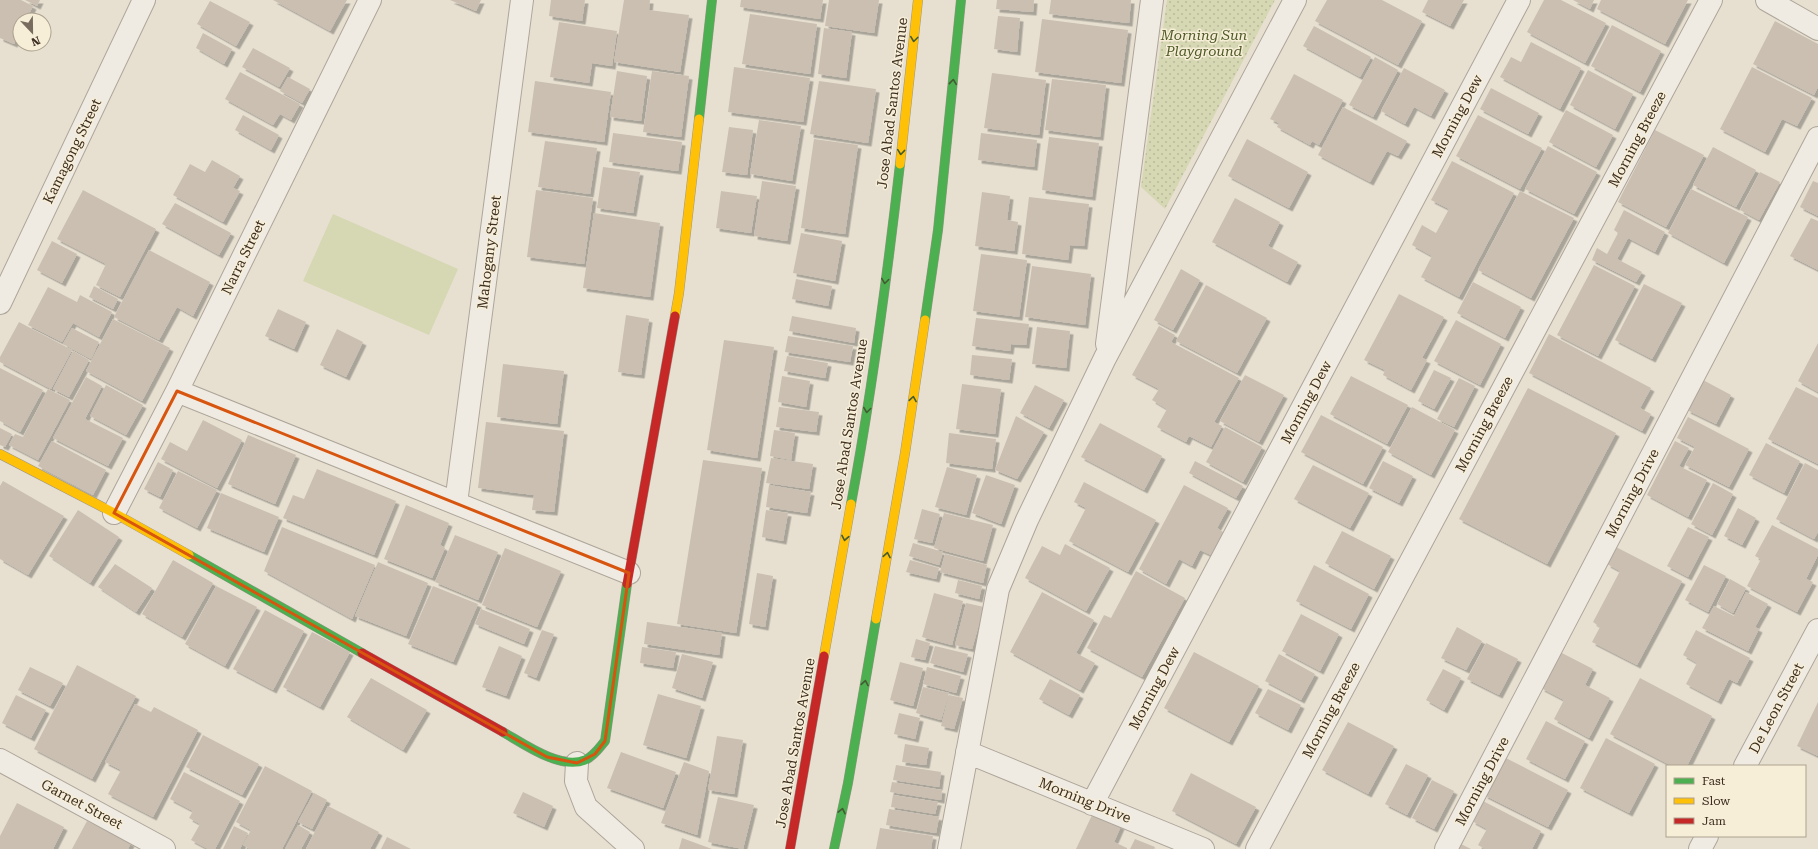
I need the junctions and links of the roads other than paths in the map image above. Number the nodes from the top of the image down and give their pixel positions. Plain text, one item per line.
1 (144, 0) edge
2 (370, 0) edge
3 (522, 0) edge
4 (712, 0) edge
5 (918, 0) edge
6 (961, 0) edge
7 (1152, 0) edge
8 (1295, 0) edge
9 (1519, 0) edge
10 (1711, 0) edge
11 (1767, 0) edge
12 (1818, 29) edge
13 (1818, 138) edge
14 (0, 303) edge
15 (1105, 358) junction
16 (177, 391) junction
17 (0, 454) edge
18 (456, 503) junction
19 (114, 513) junction
20 (629, 572) junction
21 (1818, 630) edge
22 (967, 752) junction
23 (0, 760) edge
24 (577, 764) junction
25 (1746, 765) edge
26 (1092, 804) junction
27 (1706, 837) edge
28 (164, 849) edge
29 (634, 849) edge
30 (790, 849) edge
31 (834, 849) edge
32 (948, 849) edge
33 (1203, 849) edge
34 (1258, 849) edge
35 (1446, 849) edge
36 (1700, 849) edge

1 - 14 street, Kamagong Street
2 - 16 street, Narra Street
3 - 18 street, Mahogany Street
4 - 20 main road
5 -> 30 main road, Jose Abad Santos Avenue
31 -> 6 main road
7 - 15 street
8 - 15 street
9 - 26 street, Morning Dew
10 - 34 street, Morning Breeze
11 - 12 street
13 - 35 street, Morning Drive
15 - 22 street
16 - 18 street
16 - 19 street, Narra Street
17 - 19 main road
18 - 20 street
19 - 24 main road
20 - 24 main road
21 - 25 street, De Leon Street
22 - 26 street, Morning Drive
22 - 32 street
23 - 28 street, Garnet Street
24 - 29 street
26 - 33 street, Morning Drive
27 - 36 street

